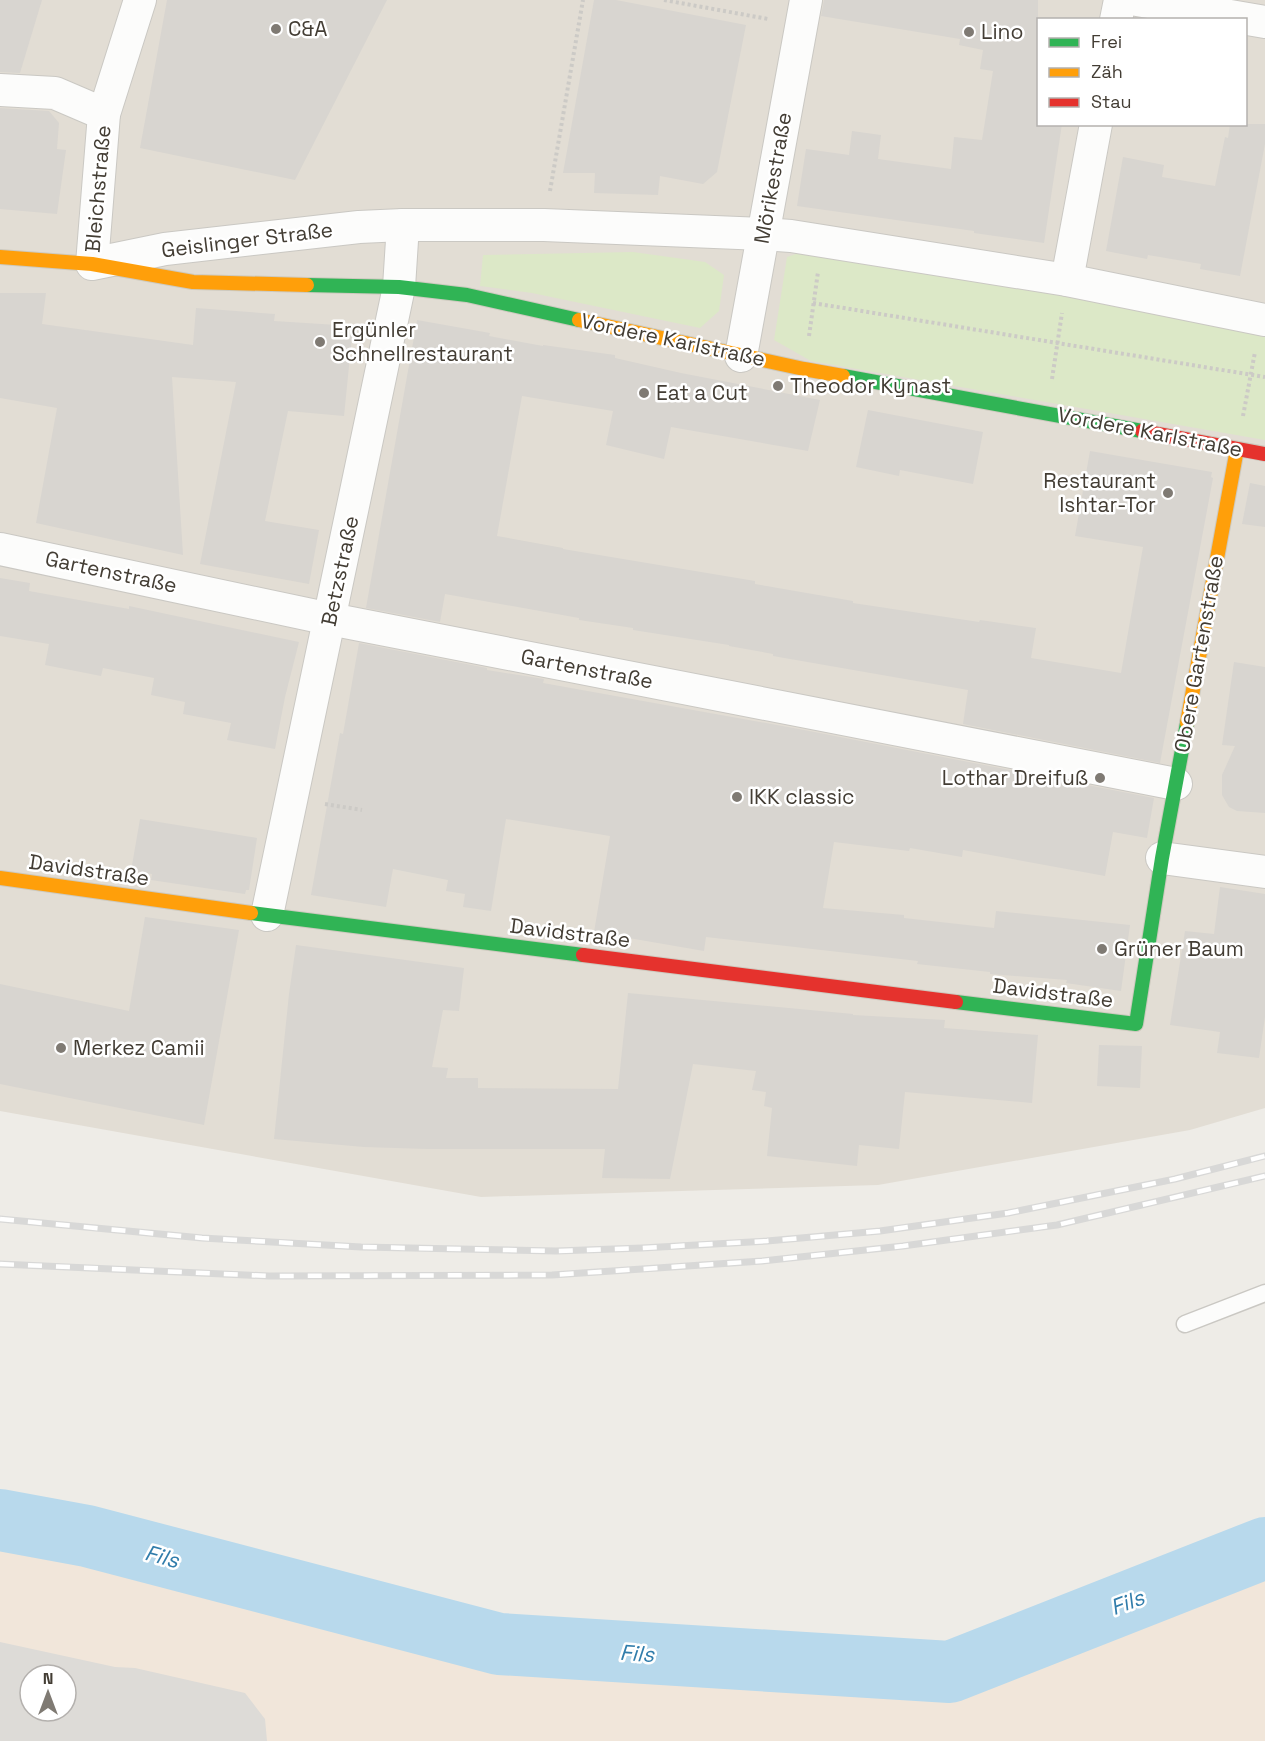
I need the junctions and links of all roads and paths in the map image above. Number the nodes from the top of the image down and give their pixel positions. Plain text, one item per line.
1 (140, 0) edge
2 (583, 0) edge
3 (664, 0) edge
4 (1120, 0) edge
5 (1137, 0) edge
6 (803, 13) edge
7 (1116, 18) edge
8 (1242, 18) edge
9 (1247, 19) edge
10 (1265, 22) edge
11 (0, 90) edge
12 (104, 114) junction
13 (1096, 126) edge
14 (403, 225) junction
15 (544, 225) junction
16 (763, 234) junction
17 (822, 242) junction
18 (0, 257) edge
19 (92, 264) junction
20 (1066, 280) junction
21 (399, 287) junction
22 (813, 303) junction
23 (1264, 314) edge
24 (1057, 342) junction
25 (741, 356) junction
26 (804, 369) junction
27 (1251, 375) junction
28 (1265, 377) edge
29 (1047, 413) junction
30 (1237, 449) junction
31 (1265, 454) edge
32 (0, 549) edge
33 (330, 618) junction
34 (1176, 784) junction
35 (1162, 858) junction
36 (1265, 872) edge
37 (0, 878) edge
38 (267, 915) junction
39 (1136, 1024) joint
40 (1265, 1293) edge
41 (1185, 1324) dead end

1 - 12 street, Bleichstraße
2 - 15 path
3 - 6 path
4 - 7 street
5 - 8 street
6 - 16 street, Mörikestraße
9 - 10 street
11 - 12 street, Bleichstraße
12 - 19 street, Bleichstraße
13 - 20 street
14 - 15 street
14 - 19 street, Geislinger Straße
14 - 21 street, Betzstraße
15 - 16 street
16 - 17 street
16 - 25 street, Mörikestraße
17 - 20 street
17 - 22 path
18 - 19 street, Geislinger Straße
19 - 21 street, Geislinger Straße
20 - 23 street
20 - 24 path
21 - 25 street, Vordere Karlstraße
21 - 33 street, Betzstraße
22 - 24 path
22 - 26 path
23 - 27 path
24 - 27 path
24 - 29 path
25 - 26 street, Vordere Karlstraße
26 - 29 street, Vordere Karlstraße
27 - 28 path
27 - 30 path
29 - 30 street, Vordere Karlstraße
30 - 31 street, Vordere Karlstraße
30 - 34 street, Obere Gartenstraße
32 - 33 street, Gartenstraße
33 - 34 street, Gartenstraße
33 - 38 street, Betzstraße
34 - 35 street, Obere Gartenstraße
35 - 36 street
35 - 39 street, Obere Gartenstraße
37 - 38 street, Davidstraße
38 - 39 street, Davidstraße
40 - 41 lane

